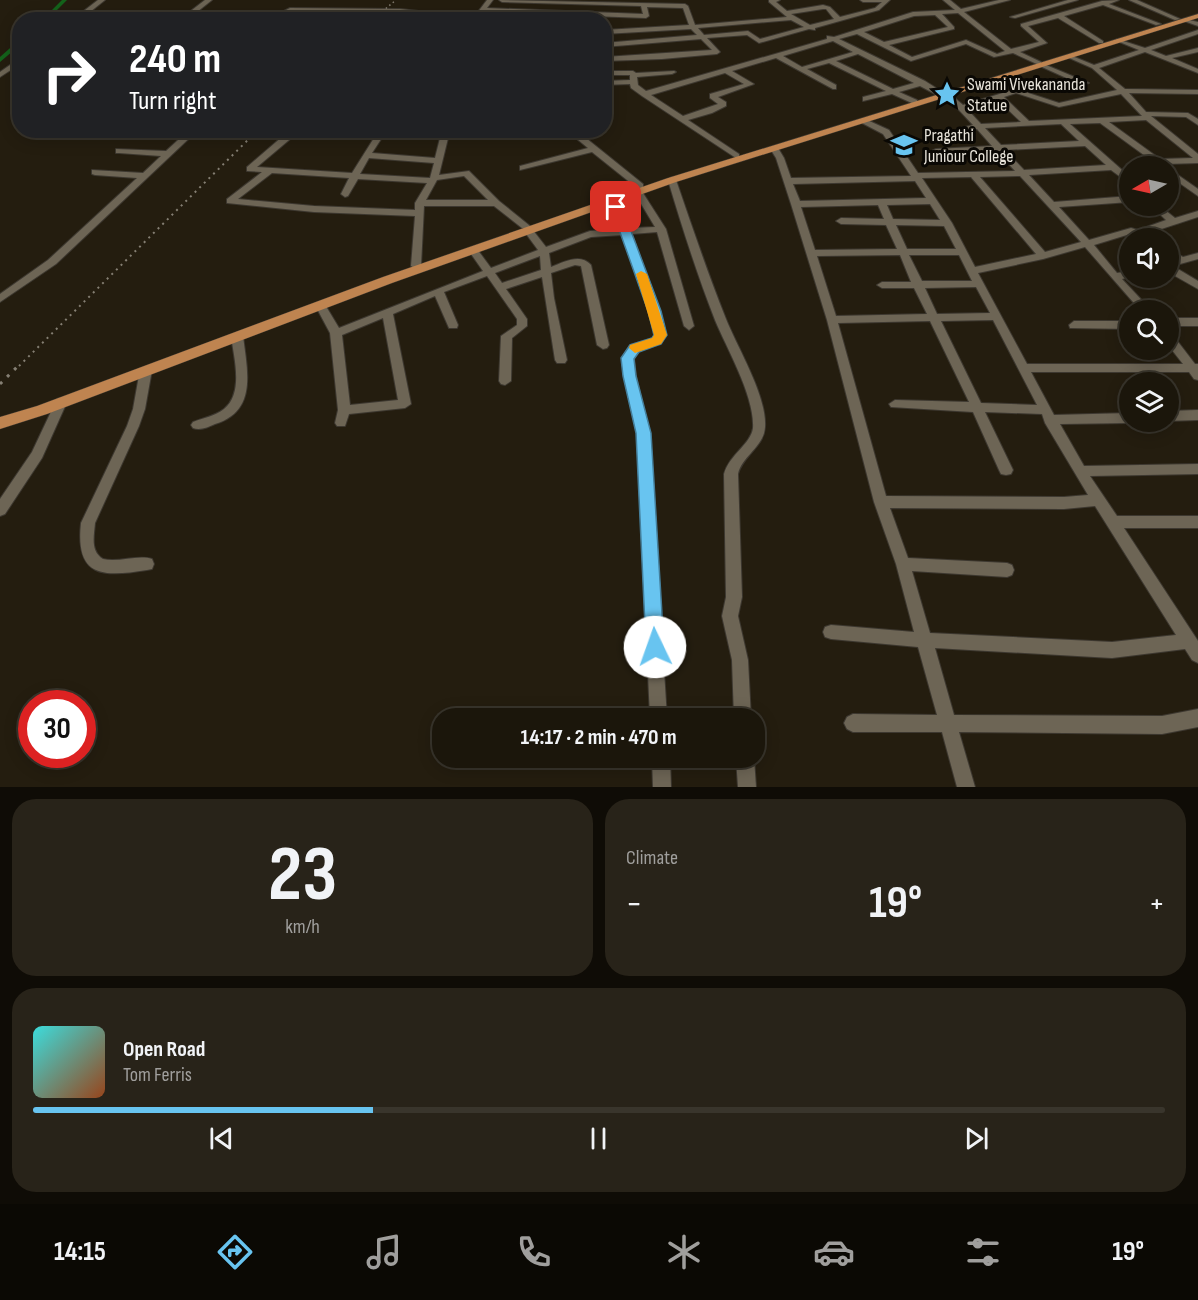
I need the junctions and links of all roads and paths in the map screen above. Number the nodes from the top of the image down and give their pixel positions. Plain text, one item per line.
1 (102, 0) edge
2 (209, 0) edge
3 (490, 0) edge
4 (502, 0) edge
5 (771, 0) edge
6 (777, 0) edge
7 (863, 0) edge
8 (885, 0) edge
9 (946, 0) edge
10 (1007, 0) edge
11 (1075, 0) edge
12 (1095, 0) edge
13 (1116, 0) edge
14 (1132, 0) edge
15 (552, 2) junction
16 (603, 2) edge
17 (677, 3) edge
18 (1104, 3) junction
19 (644, 4) junction
20 (986, 5) junction
21 (995, 9) dead end
22 (482, 10) joint
23 (400, 11) joint
24 (959, 11) junction
25 (86, 12) edge
26 (193, 12) edge
27 (286, 12) edge
28 (410, 12) edge
29 (524, 12) edge
30 (546, 12) edge
31 (937, 13) junction
32 (1005, 13) dead end
33 (1198, 14) edge
34 (789, 15) junction
35 (1058, 15) junction
36 (646, 16) junction
37 (1013, 16) junction
38 (612, 17) edge
39 (838, 19) junction
40 (1181, 20) junction
41 (1158, 24) junction
42 (1198, 24) edge
43 (1023, 25) junction
44 (693, 27) junction
45 (810, 27) junction
46 (952, 28) junction
47 (649, 31) junction
48 (612, 32) edge
49 (858, 32) junction
50 (1198, 32) edge
51 (1184, 37) junction
52 (703, 38) junction
53 (833, 39) junction
54 (1119, 40) junction
55 (1195, 41) dead end
56 (966, 42) junction
57 (1101, 42) junction
58 (612, 44) edge
59 (883, 44) junction
60 (1145, 50) junction
61 (1198, 50) edge
62 (1012, 51) junction
63 (717, 52) junction
64 (859, 52) junction
65 (778, 56) junction
66 (662, 57) junction
67 (1070, 57) junction
68 (911, 58) junction
69 (1165, 58) junction
70 (612, 59) edge
71 (828, 60) junction
72 (1042, 64) junction
73 (888, 65) junction
74 (1094, 67) junction
75 (730, 69) junction
76 (801, 69) junction
77 (1196, 69) edge
78 (672, 72) junction
79 (612, 73) edge
80 (1106, 77) junction
81 (633, 78) junction
82 (612, 82) edge
83 (681, 83) junction
84 (922, 83) junction
85 (1085, 83) junction
86 (1076, 86) dead end
87 (833, 87) dead end
88 (893, 91) junction
89 (1123, 91) junction
90 (1198, 92) edge
91 (645, 94) junction
92 (944, 95) junction
93 (998, 96) junction
94 (866, 99) dead end
95 (914, 102) junction
96 (962, 108) junction
97 (1188, 115) junction
98 (1198, 115) edge
99 (1146, 116) junction
100 (682, 119) junction
101 (1101, 120) junction
102 (865, 121) junction
103 (1062, 121) junction
104 (1026, 122) junction
105 (1198, 123) edge
106 (979, 126) junction
107 (960, 131) dead end
108 (185, 138) edge
109 (286, 138) edge
110 (377, 138) edge
111 (444, 138) edge
112 (580, 138) edge
113 (1087, 143) junction
114 (998, 148) junction
115 (594, 149) junction
116 (775, 150) junction
117 (119, 151) dead end
118 (936, 151) dead end
119 (168, 154) junction
120 (366, 154) junction
121 (736, 156) junction
122 (1150, 156) edge
123 (1198, 159) edge
124 (438, 161) junction
125 (1179, 162) edge
126 (523, 168) dead end
127 (1113, 168) junction
128 (270, 170) junction
129 (95, 172) dead end
130 (1119, 172) edge
131 (1022, 173) junction
132 (973, 174) junction
133 (145, 176) junction
134 (354, 177) junction
135 (916, 177) junction
136 (434, 179) junction
137 (1179, 179) edge
138 (672, 180) junction
139 (789, 182) junction
140 (639, 189) junction
141 (1198, 193) edge
142 (345, 194) dead end
143 (615, 200) junction
144 (1119, 200) edge
145 (933, 201) junction
146 (420, 203) junction
147 (496, 203) junction
148 (796, 204) junction
149 (882, 204) junction
150 (1051, 205) junction
151 (418, 213) junction
152 (1198, 214) edge
153 (1167, 216) edge
154 (841, 221) dead end
155 (889, 221) junction
156 (1173, 221) junction
157 (947, 223) junction
158 (1159, 228) edge
159 (527, 229) junction
160 (661, 229) junction
161 (625, 231) junction
162 (1119, 235) edge
163 (1089, 245) junction
164 (474, 251) junction
165 (544, 251) junction
166 (962, 252) junction
167 (811, 253) junction
168 (903, 253) junction
169 (1043, 256) junction
170 (1198, 256) edge
171 (1179, 258) edge
172 (1182, 260) junction
173 (1179, 261) edge
174 (416, 266) junction
175 (546, 271) junction
176 (972, 271) junction
177 (490, 272) junction
178 (1179, 273) edge
179 (1119, 276) edge
180 (1115, 277) junction
181 (388, 280) junction
182 (977, 284) junction
183 (882, 285) dead end
184 (919, 285) junction
185 (1198, 286) edge
186 (502, 287) junction
187 (438, 291) junction
188 (0, 299) edge
189 (1137, 300) edge
190 (320, 305) junction
191 (387, 312) junction
192 (997, 316) junction
193 (934, 318) junction
194 (832, 320) junction
195 (1179, 322) edge
196 (1198, 322) edge
197 (453, 325) dead end
198 (1119, 325) edge
199 (689, 326) dead end
200 (1074, 326) dead end
201 (336, 333) junction
202 (237, 336) junction
203 (603, 345) dead end
204 (1179, 350) edge
205 (561, 360) dead end
206 (1022, 368) junction
207 (146, 370) junction
208 (1196, 371) edge
209 (505, 381) dead end
210 (61, 402) junction
211 (895, 404) dead end
212 (979, 409) junction
213 (42, 410) junction
214 (344, 410) junction
215 (1046, 415) junction
216 (1179, 416) edge
217 (1198, 416) edge
218 (1119, 417) edge
219 (0, 423) edge
220 (341, 423) dead end
221 (197, 425) dead end
222 (0, 428) edge
223 (1198, 469) edge
224 (1006, 470) dead end
225 (1078, 471) junction
226 (1098, 500) junction
227 (881, 502) junction
228 (0, 510) edge
229 (1113, 522) junction
230 (1198, 522) edge
231 (147, 564) dead end
232 (903, 564) junction
233 (1007, 570) dead end
234 (831, 632) dead end
235 (924, 640) junction
236 (1189, 640) junction
237 (1198, 655) edge
238 (657, 708) edge
239 (742, 708) edge
240 (1198, 718) edge
241 (853, 723) dead end
242 (949, 725) junction
243 (661, 768) edge
244 (746, 768) edge
245 (662, 787) edge
246 (747, 787) edge
247 (966, 787) edge

1 - 25 street
2 - 26 street
3 - 22 street
4 - 15 street
5 - 6 street
5 - 34 street
7 - 8 street
8 - 39 street
9 - 24 street
10 - 20 street
11 - 37 street
12 - 18 street
13 - 18 street
14 - 40 street
15 - 16 street
15 - 30 street
16 - 19 street
17 - 19 street
17 - 44 street
18 - 35 street
18 - 41 street
19 - 36 street
20 - 21 street
20 - 24 street
22 - 29 street
23 - 27 street
23 - 28 street
24 - 31 street
24 - 62 street
31 - 46 street
31 - 49 street
32 - 37 street
33 - 40 main road
34 - 39 street
34 - 44 street
34 - 45 street
35 - 43 street
35 - 57 street
36 - 38 street
36 - 47 street
37 - 43 street
39 - 45 street
40 - 41 main road
40 - 42 street
40 - 54 main road
41 - 57 main road
43 - 62 street
44 - 47 street
44 - 52 street
45 - 52 street
45 - 53 street
46 - 56 street
46 - 59 street
47 - 48 street
49 - 53 street
49 - 59 street
50 - 51 street
51 - 55 street
51 - 60 street
52 - 58 street
52 - 63 street
53 - 64 street
53 - 65 street
54 - 60 street
54 - 67 main road
56 - 62 street
56 - 68 street
57 - 72 main road
59 - 68 street
60 - 69 street
60 - 74 street
61 - 69 street
62 - 72 street
63 - 66 street
63 - 75 street
64 - 71 street
64 - 73 street
65 - 75 street
65 - 76 street
66 - 70 street
66 - 78 street
67 - 72 main road
67 - 74 street
68 - 73 street
69 - 77 street
71 - 76 street
71 - 88 street
72 - 85 street
72 - 92 main road
73 - 84 street
74 - 80 street
75 - 83 street
75 - 100 street
76 - 87 street
78 - 81 street
78 - 83 street
79 - 81 street
80 - 85 street
80 - 89 street
81 - 82 street
81 - 91 street
83 - 91 street
84 - 88 street
84 - 92 street
85 - 86 street
88 - 94 street
88 - 95 street
89 - 90 street
89 - 93 street
89 - 99 street
91 - 100 street
92 - 95 main road
92 - 96 street
92 - 102 main road
93 - 96 street
93 - 104 street
95 - 121 main road
96 - 106 street
97 - 98 street
97 - 99 street
97 - 105 street
99 - 101 street
99 - 123 street
100 - 121 street
101 - 103 street
101 - 122 street
102 - 116 main road
102 - 135 street
103 - 104 street
103 - 113 street
104 - 106 street
106 - 107 street
106 - 114 street
108 - 119 street
109 - 128 street
110 - 120 street
111 - 124 street
112 - 115 street
113 - 114 street
113 - 127 street
114 - 118 street
114 - 131 street
115 - 126 street
115 - 140 street
116 - 138 main road
116 - 139 street
117 - 119 street
119 - 133 street
120 - 124 street
120 - 134 street
121 - 140 main road
123 - 125 street
124 - 136 street
127 - 130 street
127 - 131 street
128 - 134 street
128 - 151 street
129 - 133 street
131 - 132 street
131 - 150 street
132 - 135 street
132 - 169 street
133 - 188 street
134 - 136 street
134 - 142 street
135 - 139 street
135 - 145 street
136 - 146 street
136 - 147 street
137 - 141 street
138 - 140 main road
138 - 239 street
139 - 148 street
140 - 143 main road
140 - 159 main road
140 - 160 street
143 - 159 main road
143 - 161 street
144 - 150 street
145 - 149 street
145 - 157 street
146 - 147 street
146 - 151 street
147 - 159 street
148 - 149 street
148 - 167 street
149 - 155 street
150 - 163 street
151 - 174 street
152 - 156 street
153 - 156 street
154 - 155 street
155 - 157 street
155 - 168 street
156 - 158 street
157 - 166 street
159 - 164 main road
159 - 165 street
159 - 174 main road
160 - 161 street
160 - 199 street
161 - 165 street
161 - 238 street
162 - 163 street
163 - 169 street
163 - 180 street
164 - 177 street
164 - 181 main road
165 - 175 street
165 - 177 street
166 - 168 street
166 - 176 street
167 - 168 street
167 - 194 street
168 - 184 street
169 - 176 street
170 - 172 street
171 - 172 street
172 - 173 street
174 - 181 main road
175 - 186 street
175 - 203 street
175 - 205 street
176 - 182 street
177 - 186 street
177 - 187 street
178 - 185 street
179 - 180 street
180 - 189 street
181 - 190 main road
182 - 184 street
182 - 192 street
183 - 184 street
184 - 193 street
186 - 209 street
187 - 191 street
187 - 197 street
190 - 201 street
190 - 202 main road
191 - 201 street
191 - 214 street
192 - 193 street
192 - 206 street
193 - 194 street
193 - 212 street
194 - 227 street
195 - 196 street
198 - 200 street
201 - 214 street
202 - 207 main road
202 - 221 street
204 - 208 street
206 - 208 street
206 - 215 street
207 - 210 main road
207 - 231 street
210 - 213 main road
210 - 228 street
211 - 212 street
212 - 215 street
212 - 224 street
213 - 219 main road
213 - 222 main road
214 - 220 street
215 - 218 street
215 - 225 street
216 - 217 street
223 - 225 street
225 - 226 street
226 - 227 street
226 - 229 street
227 - 232 street
229 - 230 street
229 - 236 street
232 - 233 street
232 - 235 street
234 - 235 street
235 - 236 street
235 - 242 street
236 - 237 street
240 - 242 street
241 - 242 street
242 - 247 street
243 - 245 street
244 - 246 street

